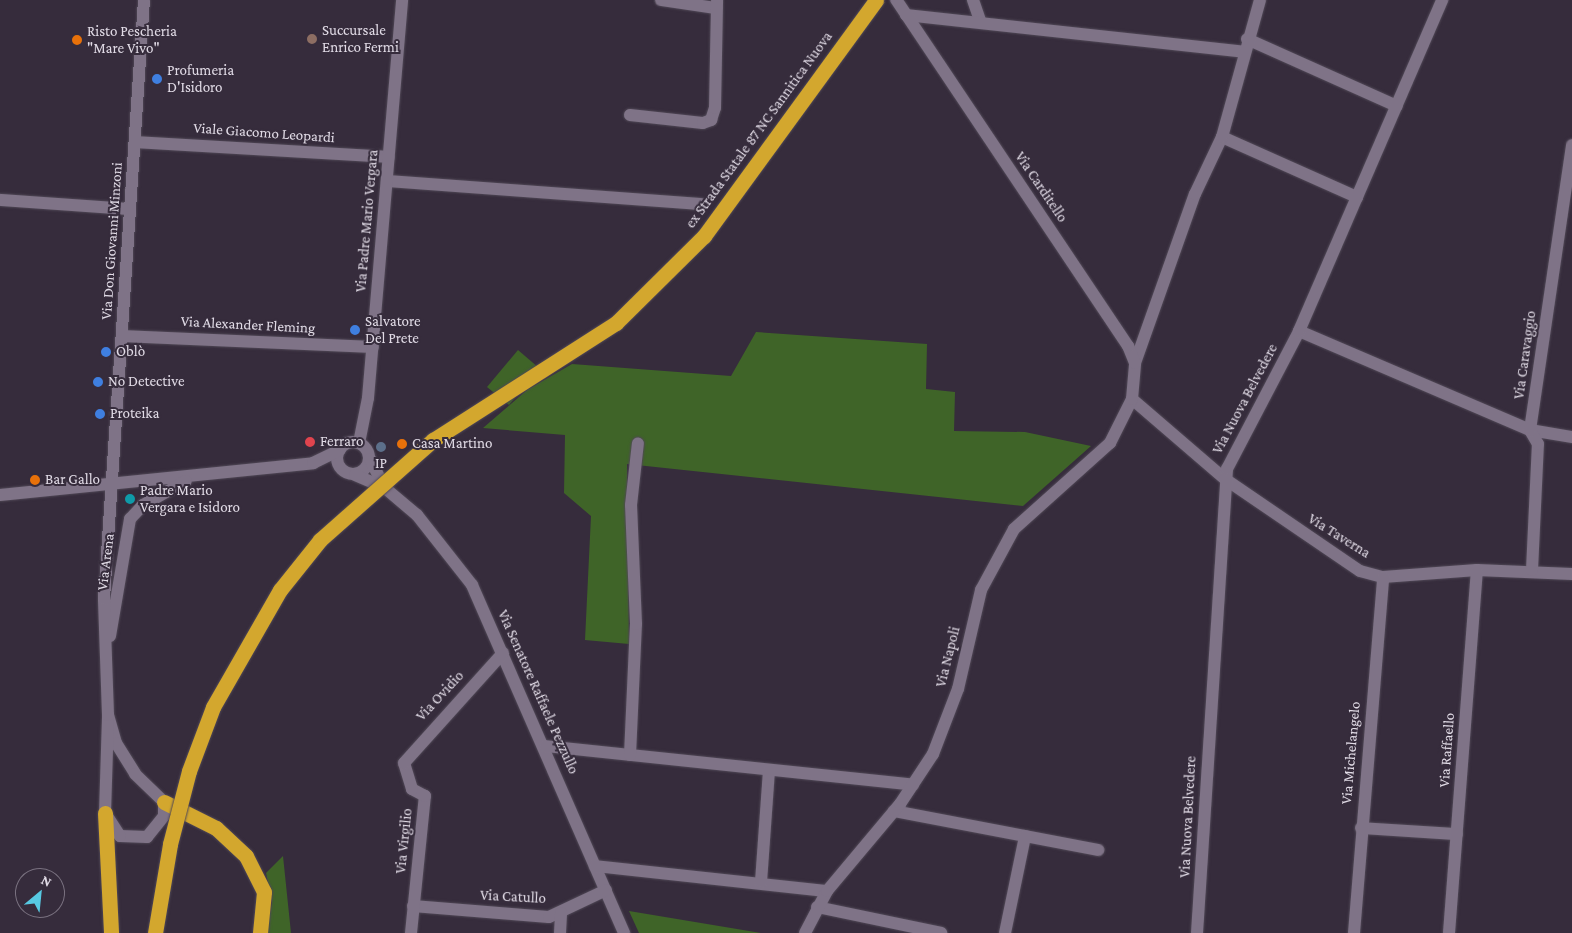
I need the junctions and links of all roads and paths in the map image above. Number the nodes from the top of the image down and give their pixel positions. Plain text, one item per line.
1 (144, 0) edge
2 (402, 0) edge
3 (661, 0) edge
4 (876, 0) edge
5 (896, 0) edge
6 (973, 0) edge
7 (1260, 0) edge
8 (1442, 0) edge
9 (717, 4) edge
10 (906, 15) junction
11 (981, 23) junction
12 (1247, 39) junction
13 (1244, 52) junction
14 (1397, 106) junction
15 (630, 115) dead end
16 (1222, 137) junction
17 (136, 142) junction
18 (1572, 145) edge
19 (389, 157) junction
20 (387, 181) junction
21 (1358, 198) junction
22 (0, 200) edge
23 (701, 204) dead end
24 (130, 209) junction
25 (1299, 331) junction
26 (122, 336) junction
27 (372, 347) junction
28 (1135, 363) junction
29 (1132, 399) junction
30 (1530, 430) junction
31 (1572, 437) edge
32 (359, 443) junction
33 (638, 443) dead end
34 (340, 450) junction
35 (370, 458) junction
36 (314, 463) junction
37 (350, 473) junction
38 (197, 476) junction
39 (1224, 479) junction
40 (114, 484) junction
41 (385, 488) junction
42 (0, 495) edge
43 (1477, 570) junction
44 (1532, 570) junction
45 (1572, 574) edge
46 (1383, 577) junction
47 (503, 653) junction
48 (105, 658) junction
49 (108, 715) junction
50 (545, 746) junction
51 (630, 755) junction
52 (404, 764) joint
53 (769, 770) junction
54 (913, 785) junction
55 (164, 802) junction
56 (894, 811) junction
57 (105, 813) junction
58 (1361, 828) junction
59 (1457, 834) junction
60 (1025, 836) junction
61 (1098, 850) dead end
62 (596, 866) junction
63 (761, 882) junction
64 (606, 890) junction
65 (827, 891) junction
66 (414, 906) junction
67 (817, 907) junction
68 (561, 913) junction
69 (111, 933) edge
70 (155, 933) edge
71 (260, 933) edge
72 (411, 933) edge
73 (560, 933) edge
74 (624, 933) edge
75 (805, 933) edge
76 (941, 933) edge
77 (1005, 933) edge
78 (1198, 933) edge
79 (1354, 933) edge
80 (1449, 933) edge

1 - 17 street, Via Don Giovanni Minzoni
2 - 19 street, Via Padre Mario Vergara
3 - 9 street
4 - 70 highway, ex Strada Statale 87 NC Sannitica Nuova, bridge
5 - 10 street, Via Carditello
6 - 11 street
7 - 12 street
8 - 14 street, Via Nuova Belvedere
9 - 15 street
10 - 11 street
10 - 28 street, Via Carditello
11 - 13 street
12 - 13 street
12 - 14 street
13 - 16 street
14 - 21 street, Via Nuova Belvedere
16 - 21 street
16 - 28 street
17 - 19 street, Viale Giacomo Leopardi
17 - 24 street, Via Don Giovanni Minzoni
18 - 30 street, Via Caravaggio
19 - 20 street, Via Padre Mario Vergara
20 - 23 street
20 - 27 street, Via Padre Mario Vergara
21 - 25 street, Via Nuova Belvedere
22 - 24 street
24 - 26 street, Via Don Giovanni Minzoni
25 - 30 street
25 - 39 street, Via Nuova Belvedere
26 - 27 street, Via Alexander Fleming
26 - 40 street, Via Don Giovanni Minzoni
27 - 32 street, Via Padre Mario Vergara
28 - 29 street
29 - 39 street, Via Taverna
29 - 54 street, Via Napoli
30 - 31 street
30 - 44 street, Via Caravaggio
32 - 34 street
32 - 35 street
33 - 51 street
34 - 36 street
34 - 37 street
35 - 37 street
35 - 41 street, Via Senatore Raffaele Pezzullo
36 - 37 street
36 - 38 street
37 - 41 street, Via Senatore Raffaele Pezzullo
38 - 40 street
38 - 48 street, Via Arena
39 - 46 street, Via Taverna
39 - 78 street, Via Nuova Belvedere
40 - 42 street
40 - 48 street, Via Arena
41 - 47 street, Via Senatore Raffaele Pezzullo
43 - 44 street, Via Taverna
43 - 46 street, Via Taverna
43 - 59 street, Via Raffaello
44 - 45 street, Via Taverna
46 - 58 street, Via Michelangelo
47 - 50 street, Via Senatore Raffaele Pezzullo
47 - 52 street, Via Ovidio
48 - 49 street, Via Arena
49 - 55 street
49 - 57 street
50 - 51 street
50 - 62 street, Via Senatore Raffaele Pezzullo
51 - 53 street
52 - 66 street, Via Virgilio
53 - 54 street
53 - 63 street
54 - 56 street, Via Napoli
55 - 57 street
55 - 71 highway
56 - 60 street
56 - 65 street, Via Napoli
57 - 69 highway
58 - 59 street
58 - 79 street, Via Michelangelo
59 - 80 street, Via Raffaello
60 - 61 street
60 - 77 street
62 - 63 street
62 - 64 street, Via Senatore Raffaele Pezzullo
63 - 65 street
64 - 68 street, Via Catullo
64 - 74 street, Via Senatore Raffaele Pezzullo
65 - 67 street, Via Napoli
66 - 68 street, Via Catullo
66 - 72 street, Via Virgilio
67 - 75 street, Via Napoli
67 - 76 street
68 - 73 street

